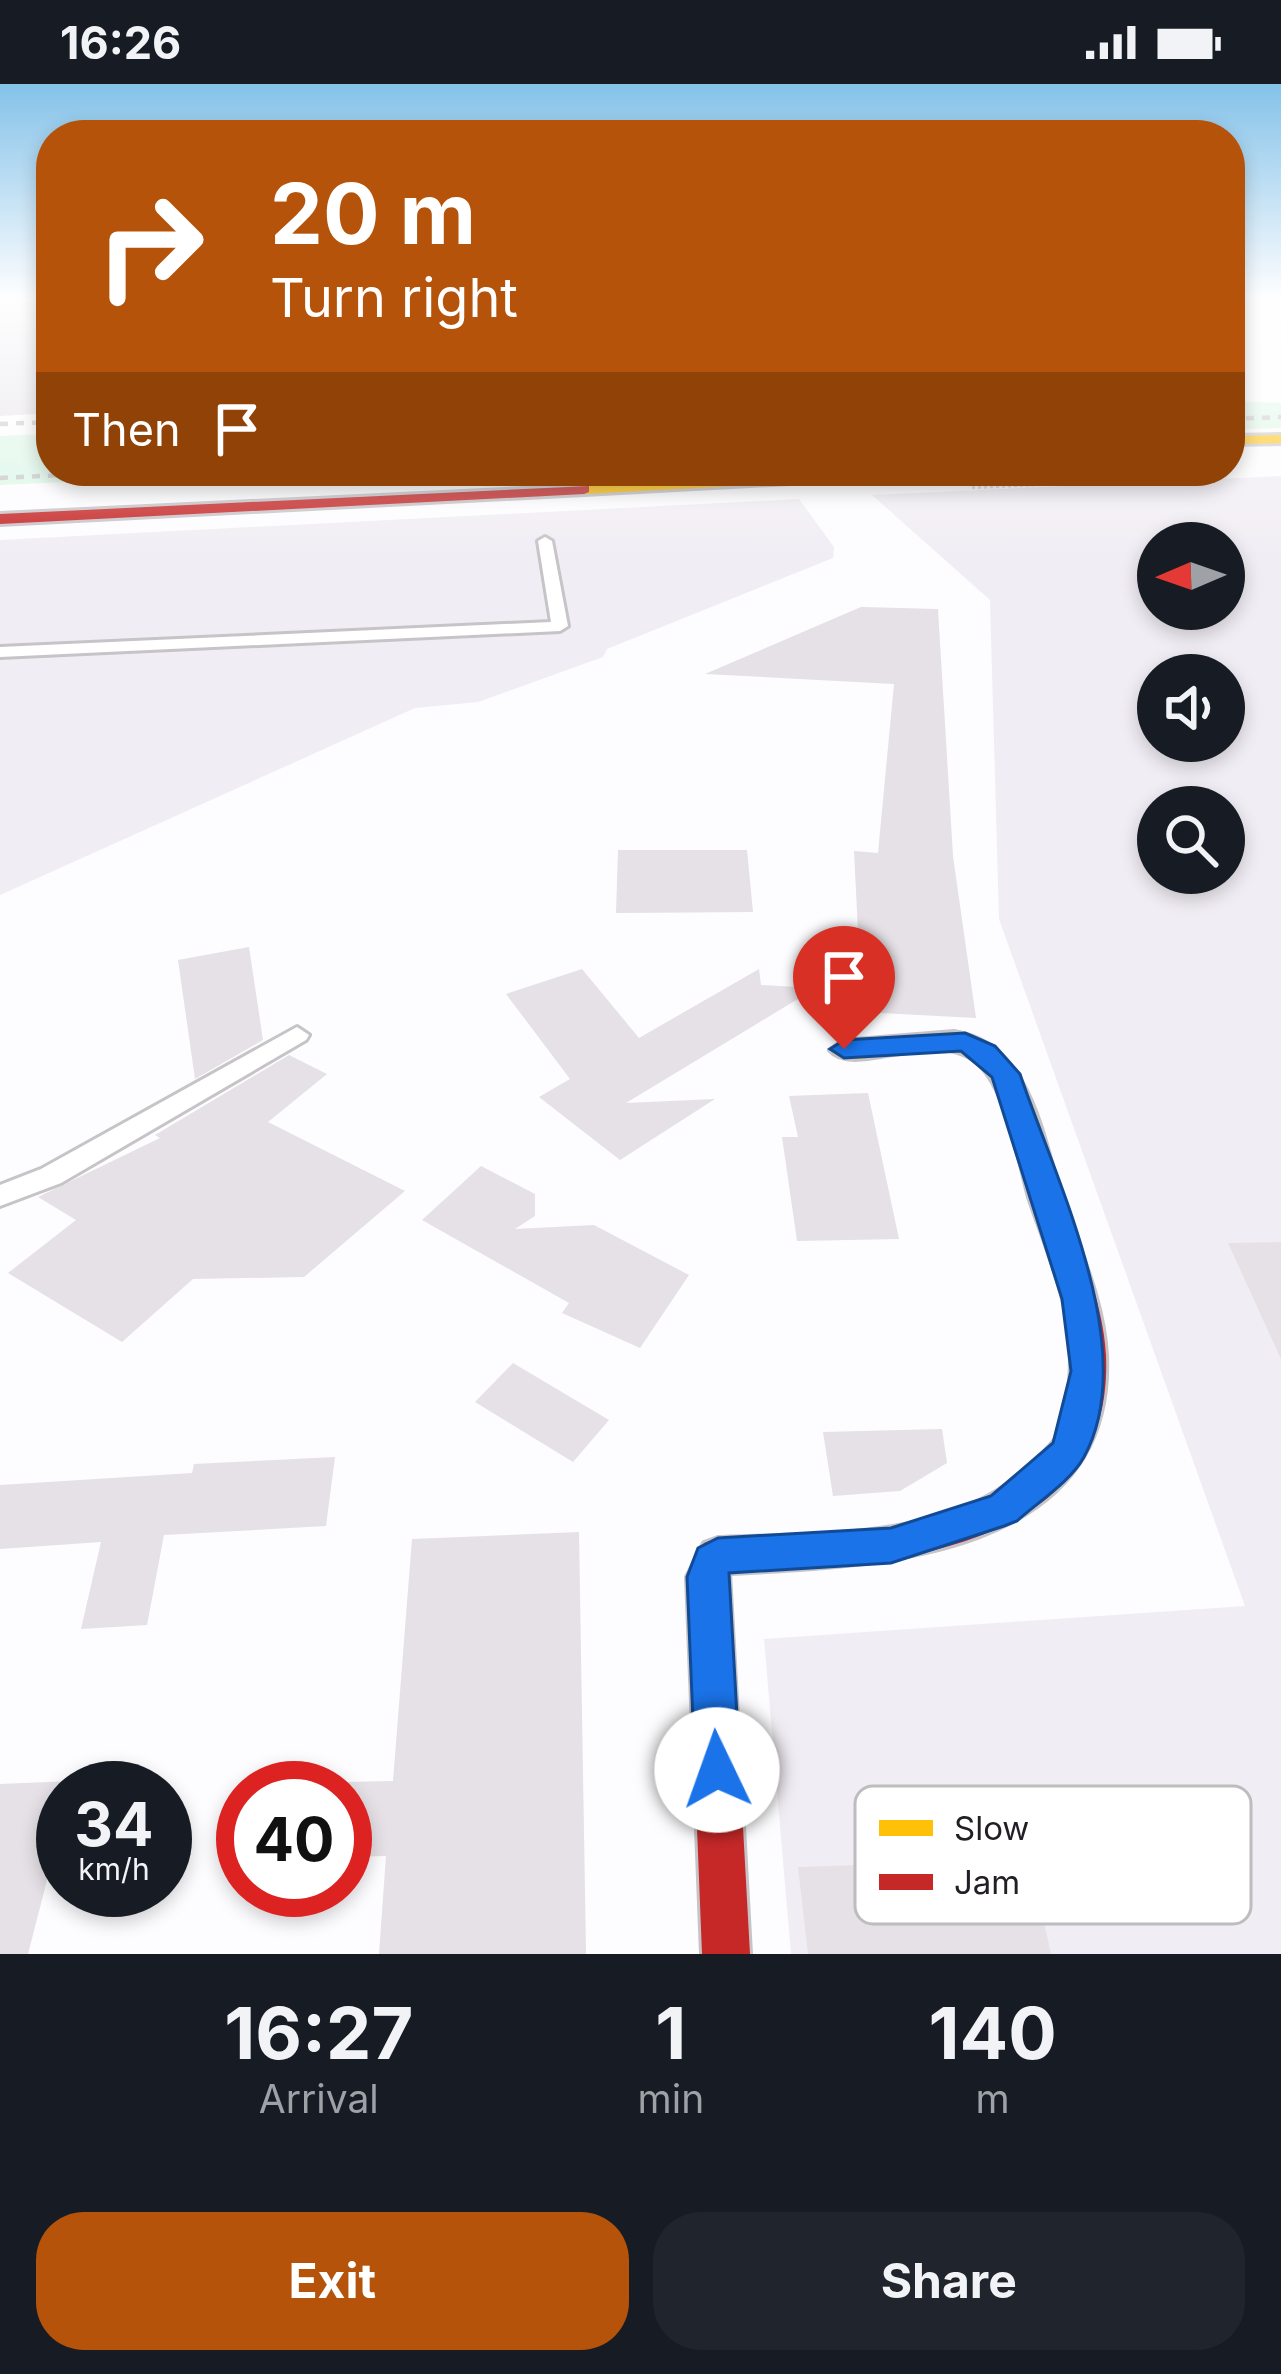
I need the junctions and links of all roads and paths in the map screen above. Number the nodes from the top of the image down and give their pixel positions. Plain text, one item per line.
1 (1281, 439) edge
2 (1245, 440) edge
3 (1281, 457) edge
4 (1245, 458) edge
5 (256, 486) edge
6 (645, 486) edge
7 (0, 499) edge
8 (0, 519) edge
9 (544, 541) dead end
10 (0, 652) edge
11 (297, 1035) dead end
12 (844, 1049) dead end
13 (0, 1196) edge
14 (727, 1954) edge

1 - 2 main road
3 - 4 main road
5 - 7 main road
6 - 8 main road
9 - 10 lane
11 - 13 lane
12 - 14 main road

